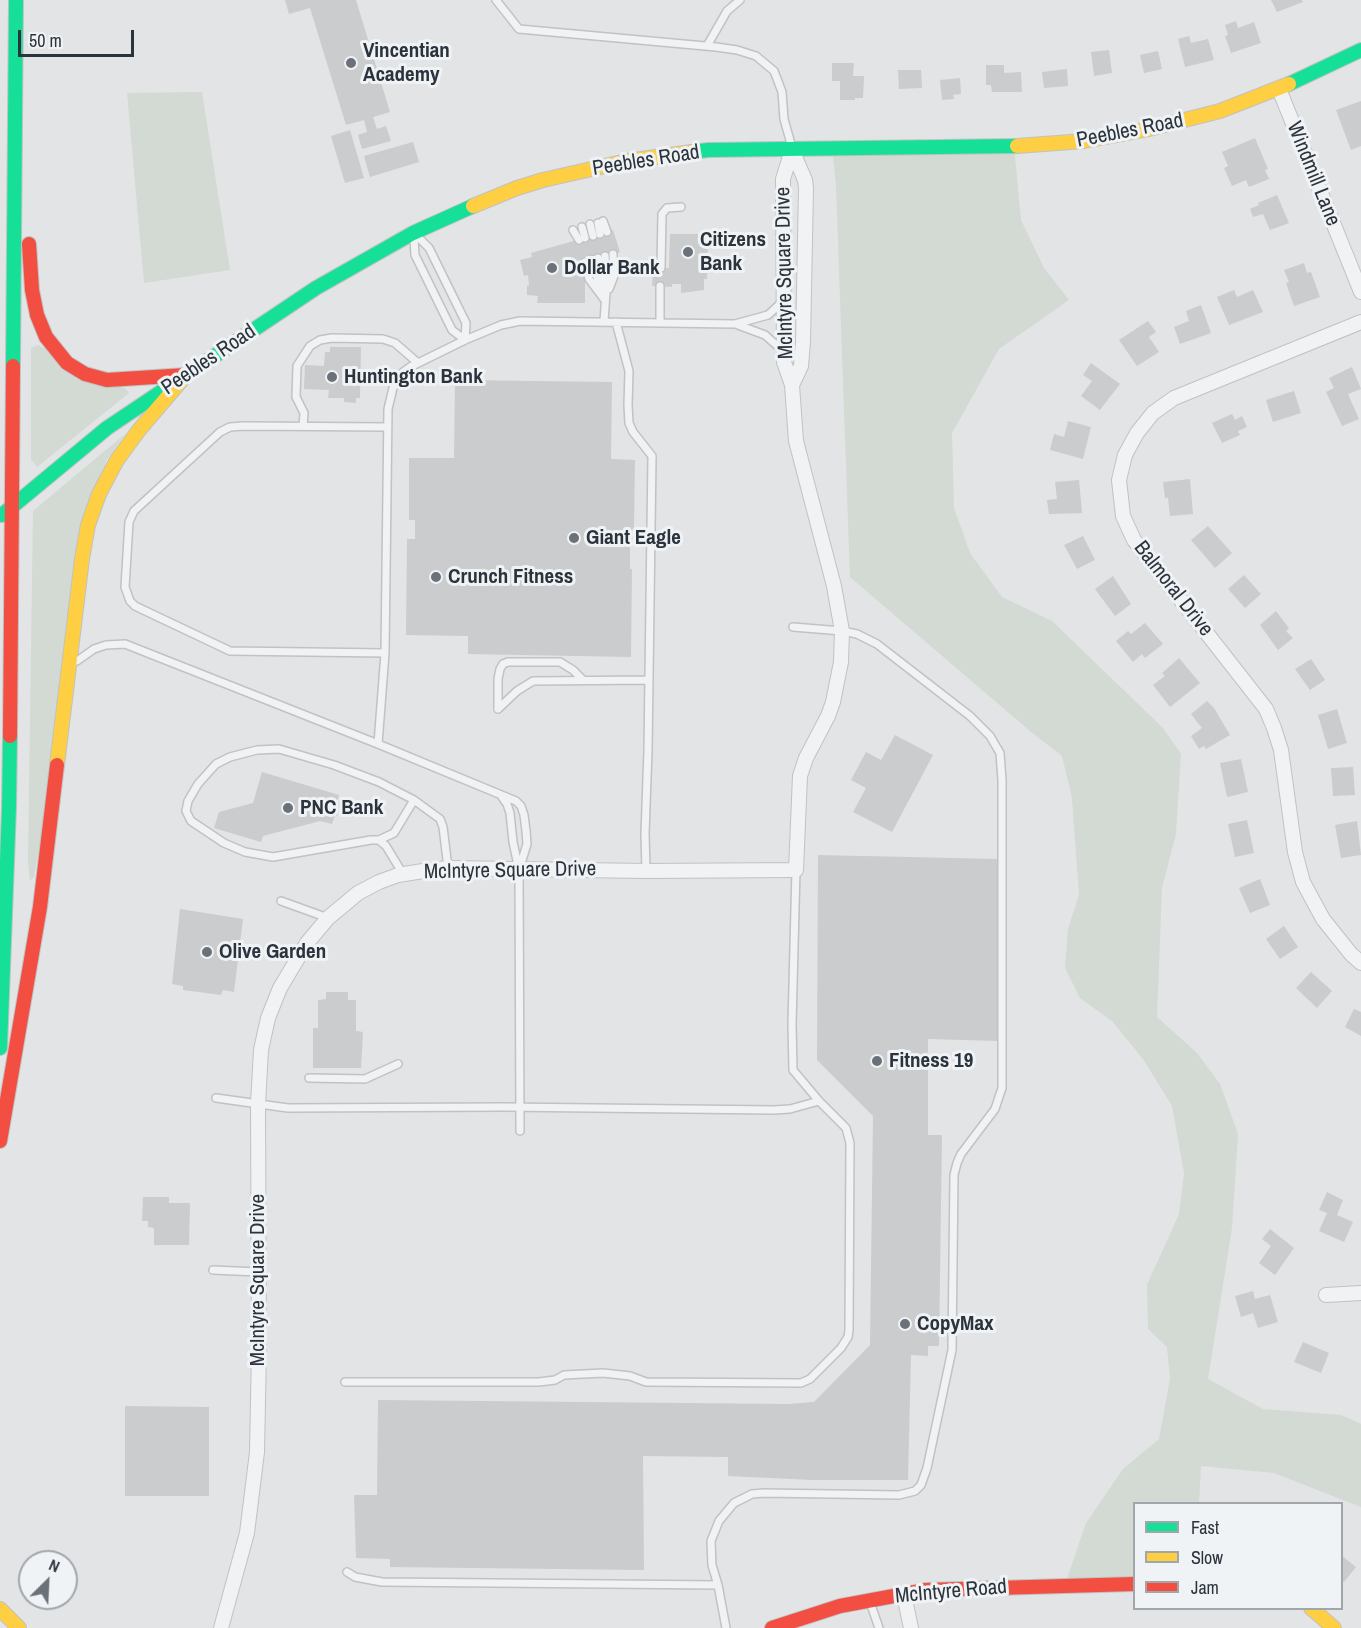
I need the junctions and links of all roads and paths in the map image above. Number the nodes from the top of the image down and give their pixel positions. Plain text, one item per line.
1 (16, 0) edge
2 (496, 0) edge
3 (740, 0) edge
4 (706, 46) junction
5 (1361, 50) edge
6 (15, 65) junction
7 (1279, 89) junction
8 (792, 150) junction
9 (681, 207) dead end
10 (582, 227) dead end
11 (573, 230) dead end
12 (413, 233) junction
13 (593, 236) junction
14 (599, 258) junction
15 (660, 268) dead end
16 (660, 286) dead end
17 (1361, 292) edge
18 (604, 299) junction
19 (783, 301) junction
20 (604, 321) junction
21 (1361, 321) edge
22 (616, 322) junction
23 (660, 323) junction
24 (735, 324) junction
25 (465, 340) junction
26 (784, 351) junction
27 (418, 363) junction
28 (186, 375) junction
29 (792, 385) junction
30 (303, 426) junction
31 (387, 428) junction
32 (11, 507) junction
33 (0, 517) edge
34 (793, 627) dead end
35 (842, 631) junction
36 (385, 653) junction
37 (69, 669) junction
38 (583, 680) junction
39 (649, 680) junction
40 (378, 744) junction
41 (500, 795) junction
42 (414, 800) junction
43 (379, 840) junction
44 (448, 868) junction
45 (519, 870) junction
46 (796, 870) junction
47 (646, 871) junction
48 (404, 874) junction
49 (281, 901) dead end
50 (328, 918) junction
51 (1361, 963) edge
52 (0, 1048) edge
53 (398, 1064) dead end
54 (309, 1078) dead end
55 (216, 1098) dead end
56 (819, 1101) junction
57 (258, 1104) junction
58 (521, 1107) junction
59 (520, 1131) dead end
60 (0, 1141) edge
61 (213, 1270) dead end
62 (258, 1272) junction
63 (1361, 1293) edge
64 (1326, 1295) dead end
65 (345, 1382) dead end
66 (347, 1572) dead end
67 (1133, 1584) edge
68 (718, 1585) junction
69 (904, 1595) junction
70 (869, 1599) junction
71 (0, 1609) edge
72 (1313, 1610) edge
73 (19, 1628) edge
74 (221, 1628) edge
75 (726, 1628) edge
76 (772, 1628) edge
77 (879, 1628) edge
78 (911, 1628) edge
79 (1334, 1628) edge

1 - 6 main road
2 - 4 lane
3 - 4 lane
4 - 8 lane
5 - 7 main road, Peebles Road
6 - 28 main road
6 - 32 main road
7 - 8 main road, Peebles Road
7 - 17 street, Windmill Lane
8 - 12 main road, Peebles Road
8 - 19 street, McIntyre Square Drive
8 - 29 street, McIntyre Square Drive
9 - 15 lane
10 - 13 lane
11 - 13 lane
12 - 25 lane
12 - 25 lane
12 - 28 main road, Peebles Road
13 - 13 lane
14 - 18 lane
14 - 18 lane
14 - 18 lane
16 - 23 lane
18 - 20 lane
19 - 24 lane
19 - 26 street, McIntyre Square Drive
20 - 22 lane
20 - 25 lane
21 - 51 street, Balmoral Drive
22 - 23 lane
22 - 39 lane
23 - 24 lane
24 - 26 lane
25 - 27 lane
26 - 29 street, McIntyre Square Drive
27 - 30 lane
27 - 31 lane
28 - 32 main road, Peebles Road
28 - 37 main road
29 - 35 street, McIntyre Square Drive
30 - 31 lane
30 - 36 lane
31 - 36 lane
32 - 33 main road, Peebles Road
32 - 52 main road
34 - 35 lane
35 - 46 street, McIntyre Square Drive
35 - 68 lane
36 - 40 lane
37 - 40 lane
37 - 60 main road
38 - 38 lane
38 - 39 lane
39 - 47 lane
40 - 41 lane
41 - 45 lane
41 - 45 lane
42 - 43 lane
42 - 43 lane
42 - 44 lane
43 - 48 lane
44 - 45 street, McIntyre Square Drive
44 - 48 street, McIntyre Square Drive
45 - 47 street, McIntyre Square Drive
45 - 58 lane
46 - 47 street, McIntyre Square Drive
46 - 56 lane
48 - 50 street, McIntyre Square Drive
49 - 50 lane
50 - 57 street, McIntyre Square Drive
53 - 54 lane
55 - 57 lane
56 - 58 lane
56 - 65 lane
57 - 58 lane
57 - 62 street, McIntyre Square Drive
58 - 59 lane
61 - 62 lane
62 - 74 street, McIntyre Square Drive
63 - 64 street
66 - 68 lane
67 - 69 main road, McIntyre Road
68 - 75 lane
69 - 70 main road, McIntyre Road
69 - 78 street
70 - 76 main road, McIntyre Road
70 - 77 lane
71 - 73 main road
72 - 79 main road

